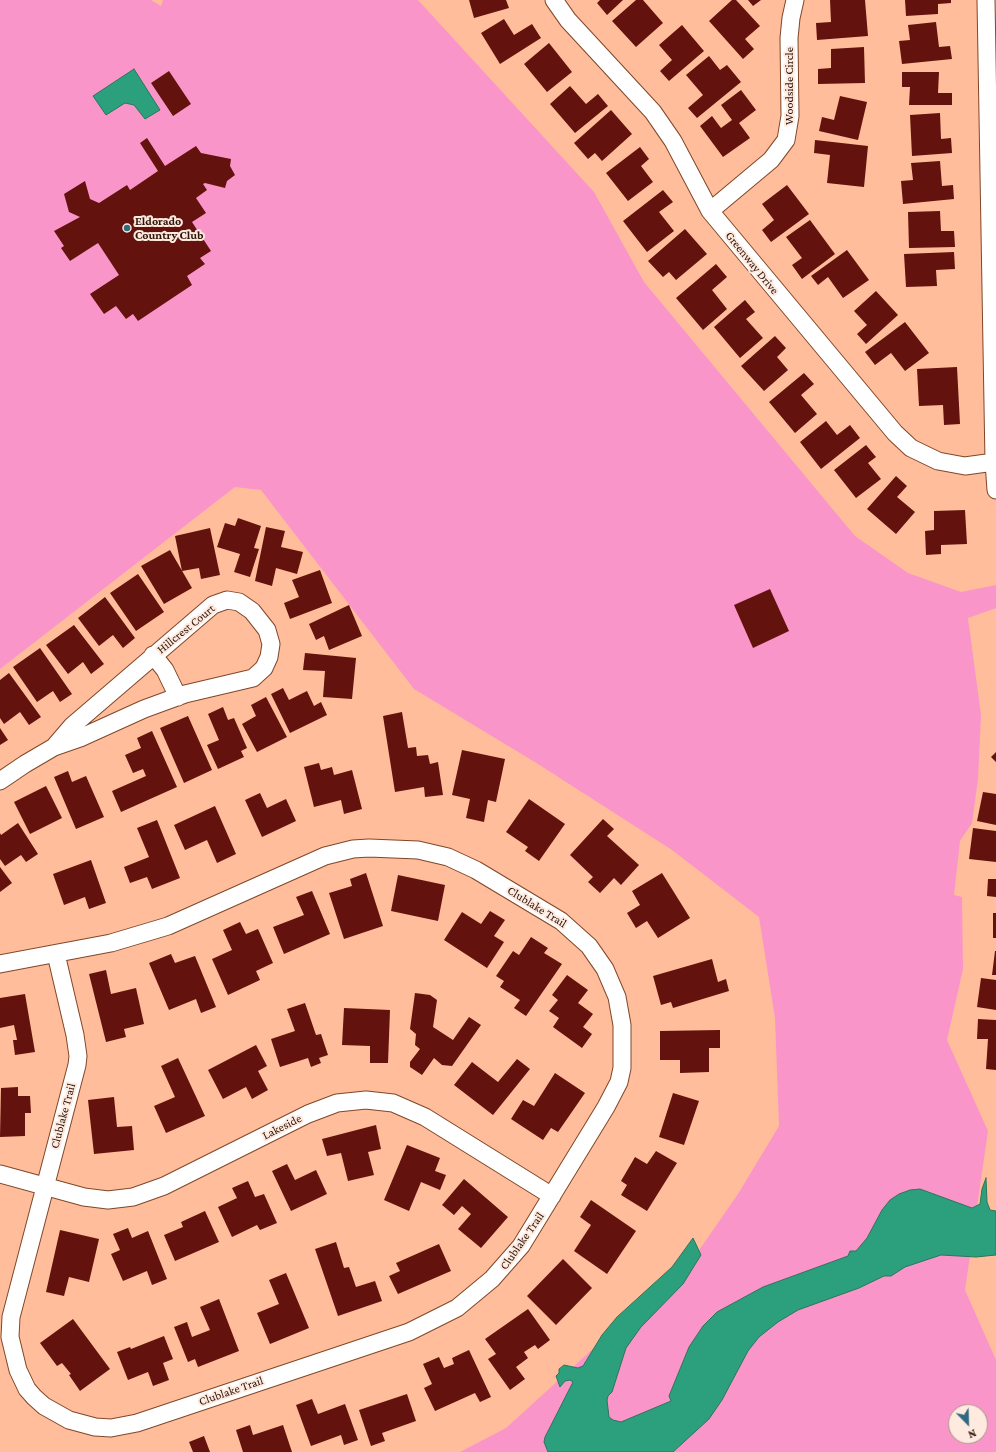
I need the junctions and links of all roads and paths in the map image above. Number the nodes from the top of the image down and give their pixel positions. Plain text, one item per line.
1 (554, 0) edge
2 (795, 0) edge
3 (986, 0) edge
4 (710, 211) junction
5 (994, 462) junction
6 (996, 490) edge
7 (153, 655) junction
8 (178, 697) junction
9 (54, 747) junction
10 (0, 781) edge
11 (56, 954) junction
12 (0, 964) edge
13 (0, 1174) edge
14 (44, 1186) junction
15 (552, 1196) junction

1 - 4 street, Greenway Drive
2 - 4 street, Woodside Circle
3 - 5 street
4 - 5 street, Greenway Drive
5 - 6 street
7 - 8 street
7 - 8 street, Hillcrest Court
7 - 9 street, Hillcrest Court
8 - 9 street, Hillcrest Court
9 - 10 street, Hillcrest Court
11 - 12 street, Clublake Trail
11 - 14 street, Clublake Trail
11 - 15 street, Clublake Trail
13 - 14 street, Lakeside
14 - 15 street, Lakeside
14 - 15 street, Clublake Trail

